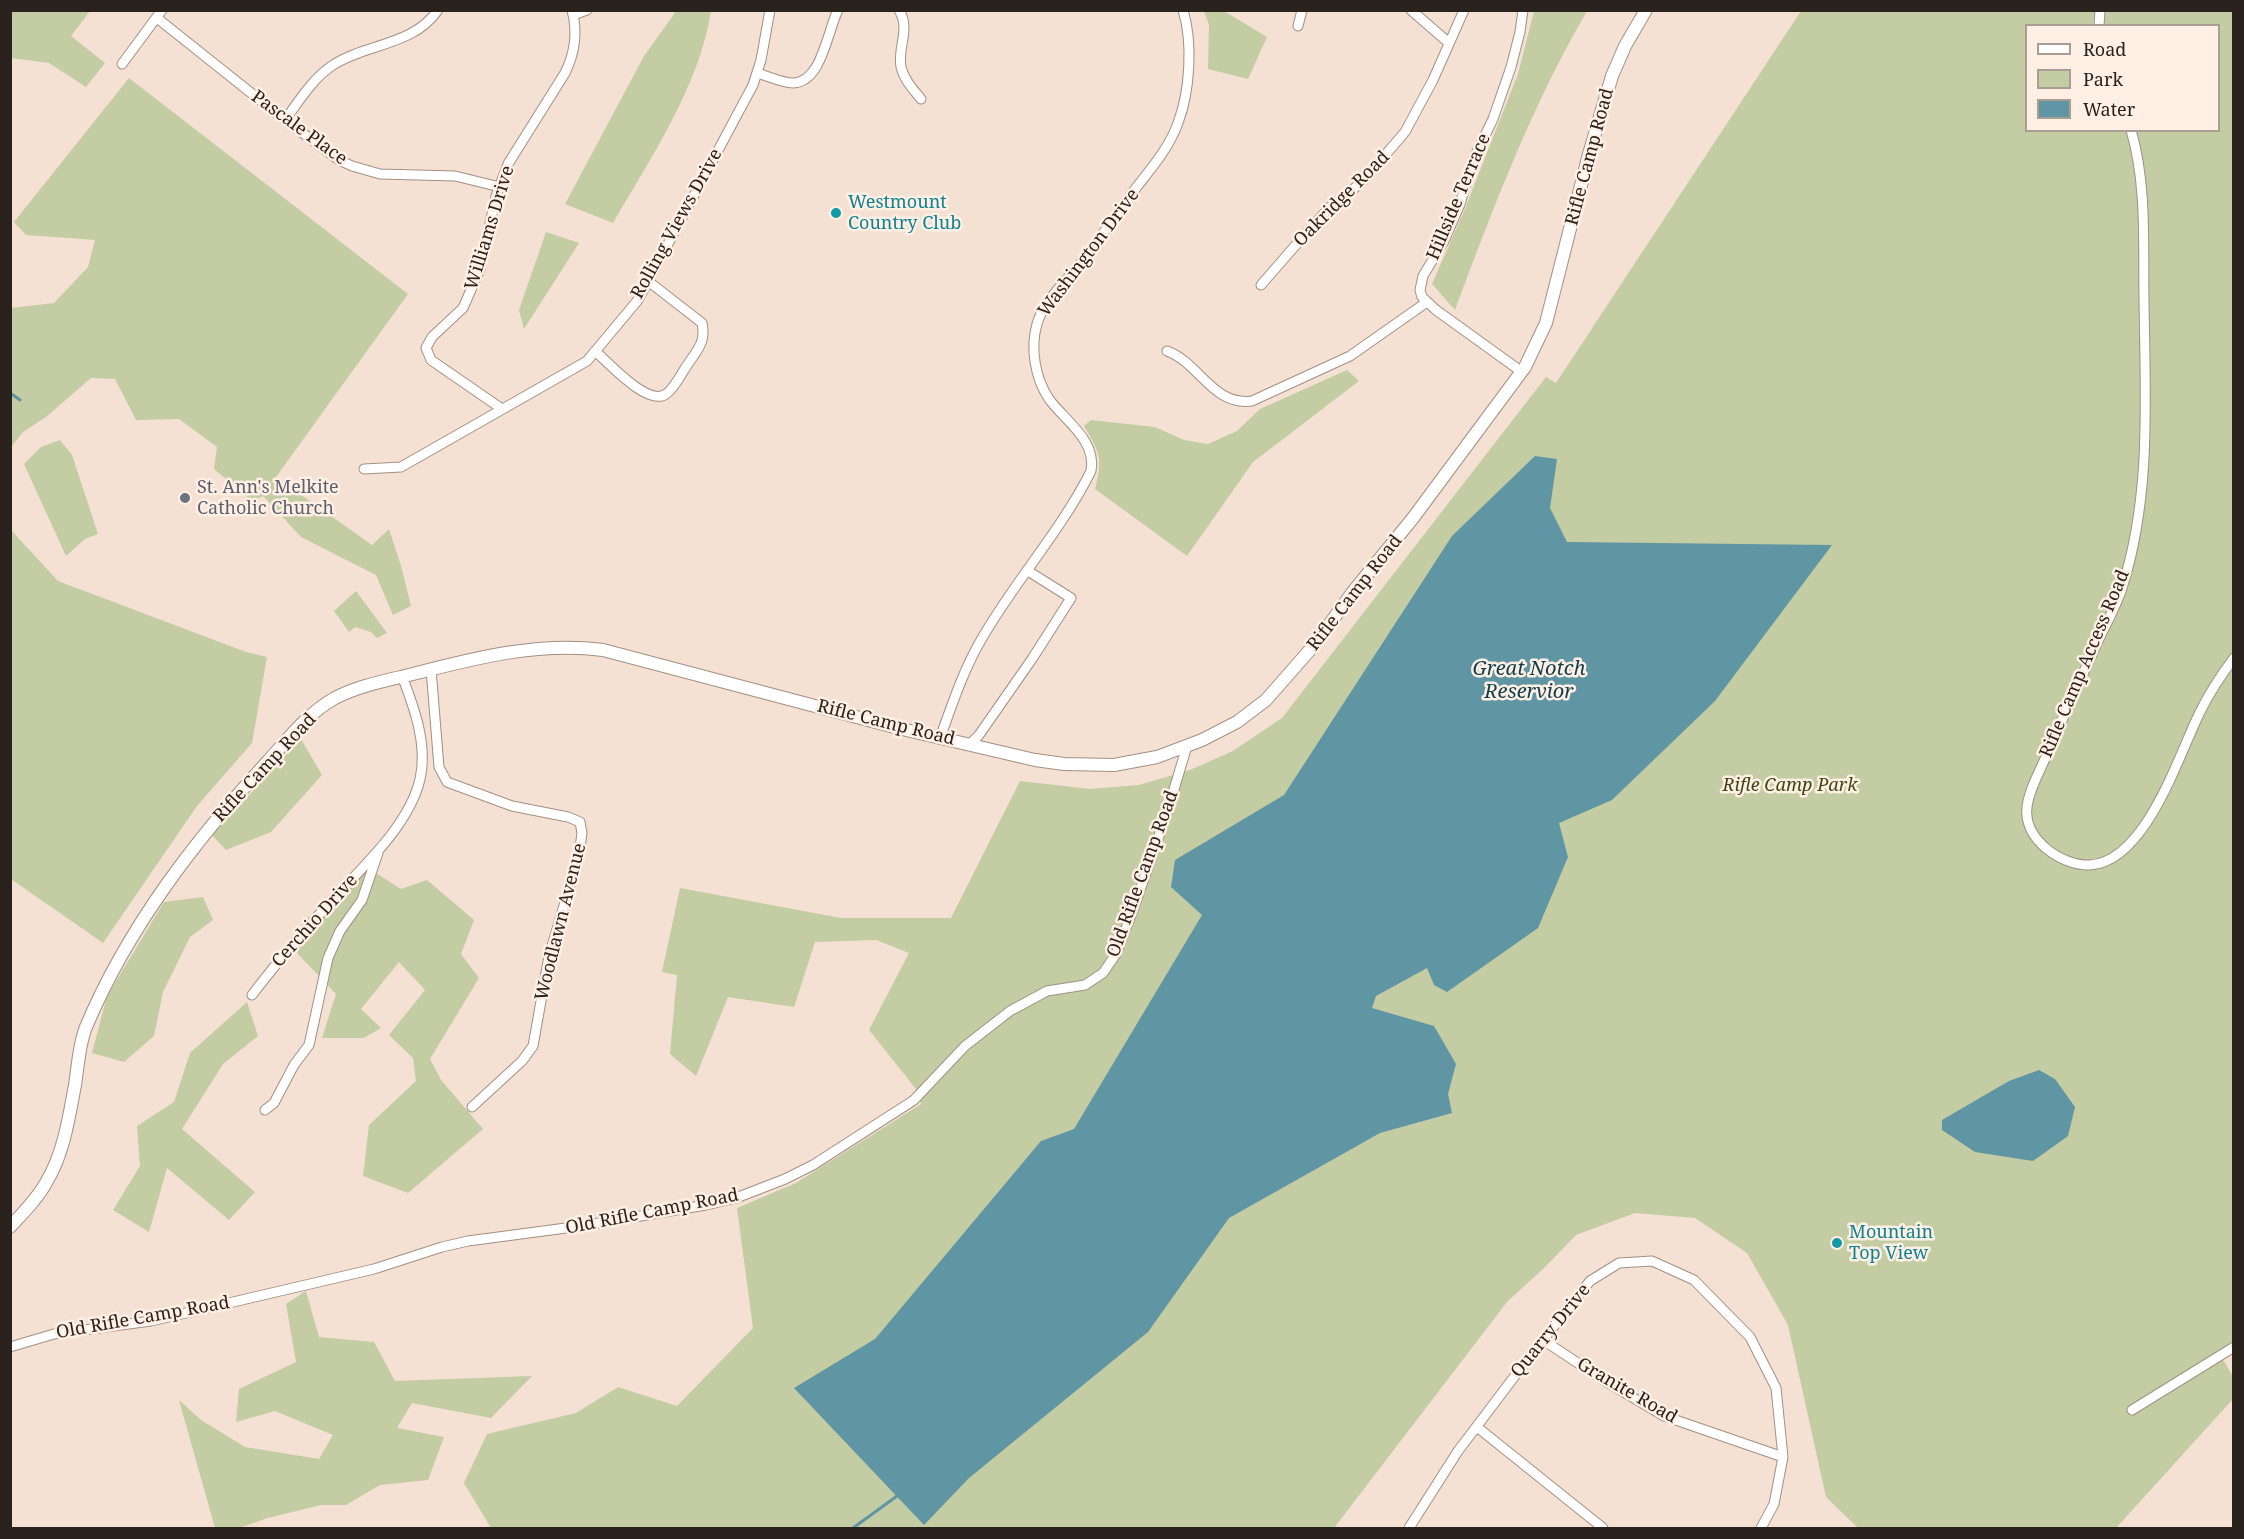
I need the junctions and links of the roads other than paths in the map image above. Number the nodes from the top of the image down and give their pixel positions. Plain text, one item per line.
1 (438, 10) edge
2 (587, 10) edge
3 (770, 10) edge
4 (838, 10) edge
5 (899, 10) edge
6 (1183, 10) edge
7 (1302, 10) edge
8 (1411, 10) edge
9 (1464, 10) edge
10 (1523, 10) edge
11 (1646, 10) edge
12 (572, 13) edge
13 (159, 14) edge
14 (1298, 26) dead end
15 (1449, 43) junction
16 (122, 64) dead end
17 (756, 73) junction
18 (921, 99) dead end
19 (285, 120) junction
20 (2132, 132) edge
21 (500, 187) junction
22 (648, 281) junction
23 (1261, 285) dead end
24 (1427, 302) junction
25 (595, 351) junction
26 (1167, 351) dead end
27 (1522, 372) junction
28 (502, 410) junction
29 (364, 469) dead end
30 (1028, 571) junction
31 (2234, 658) edge
32 (431, 669) junction
33 (402, 676) junction
34 (436, 734) junction
35 (421, 738) junction
36 (940, 738) junction
37 (969, 745) junction
38 (1187, 746) junction
39 (380, 848) junction
40 (252, 995) dead end
41 (472, 1107) dead end
42 (266, 1110) dead end
43 (10, 1227) edge
44 (1543, 1340) junction
45 (10, 1347) edge
46 (2234, 1347) edge
47 (2132, 1410) dead end
48 (1477, 1427) junction
49 (1783, 1457) junction
50 (1409, 1528) edge
51 (1603, 1528) edge
52 (1761, 1528) edge

1 - 19 street
2 - 12 street
3 - 17 street, Rolling Views Drive
4 - 17 street
5 - 18 street
6 - 30 street, Washington Drive
7 - 14 street
8 - 15 street
9 - 15 street, Oakridge Road
10 - 24 street, Hillside Terrace
11 - 27 street, Rifle Camp Road
12 - 21 street, Williams Drive
13 - 16 street
13 - 19 street, Pascale Place
15 - 23 street, Oakridge Road
17 - 22 street, Rolling Views Drive
19 - 21 street, Pascale Place
20 - 31 street, Rifle Camp Access Road
21 - 28 street, Williams Drive
22 - 25 street, Rolling Views Drive
22 - 25 street
24 - 26 street
24 - 27 street
25 - 28 street, Rolling Views Drive
27 - 38 street, Rifle Camp Road
28 - 29 street, Rolling Views Drive
30 - 36 street, Washington Drive
30 - 37 street
32 - 33 street, Rifle Camp Road
32 - 34 street, Woodlawn Avenue
32 - 36 street, Rifle Camp Road
33 - 35 street, Cerchio Drive
33 - 43 street, Rifle Camp Road
34 - 35 street
34 - 41 street, Woodlawn Avenue
35 - 39 street, Cerchio Drive
36 - 37 street, Rifle Camp Road
37 - 38 street, Rifle Camp Road
38 - 45 street, Old Rifle Camp Road
39 - 40 street, Cerchio Drive
39 - 42 street, Cerchio Drive
44 - 48 street, Quarry Drive
44 - 49 street, Granite Road
44 - 49 street, Quarry Drive
46 - 47 street
48 - 50 street, Quarry Drive
48 - 51 street
49 - 52 street, Quarry Drive

